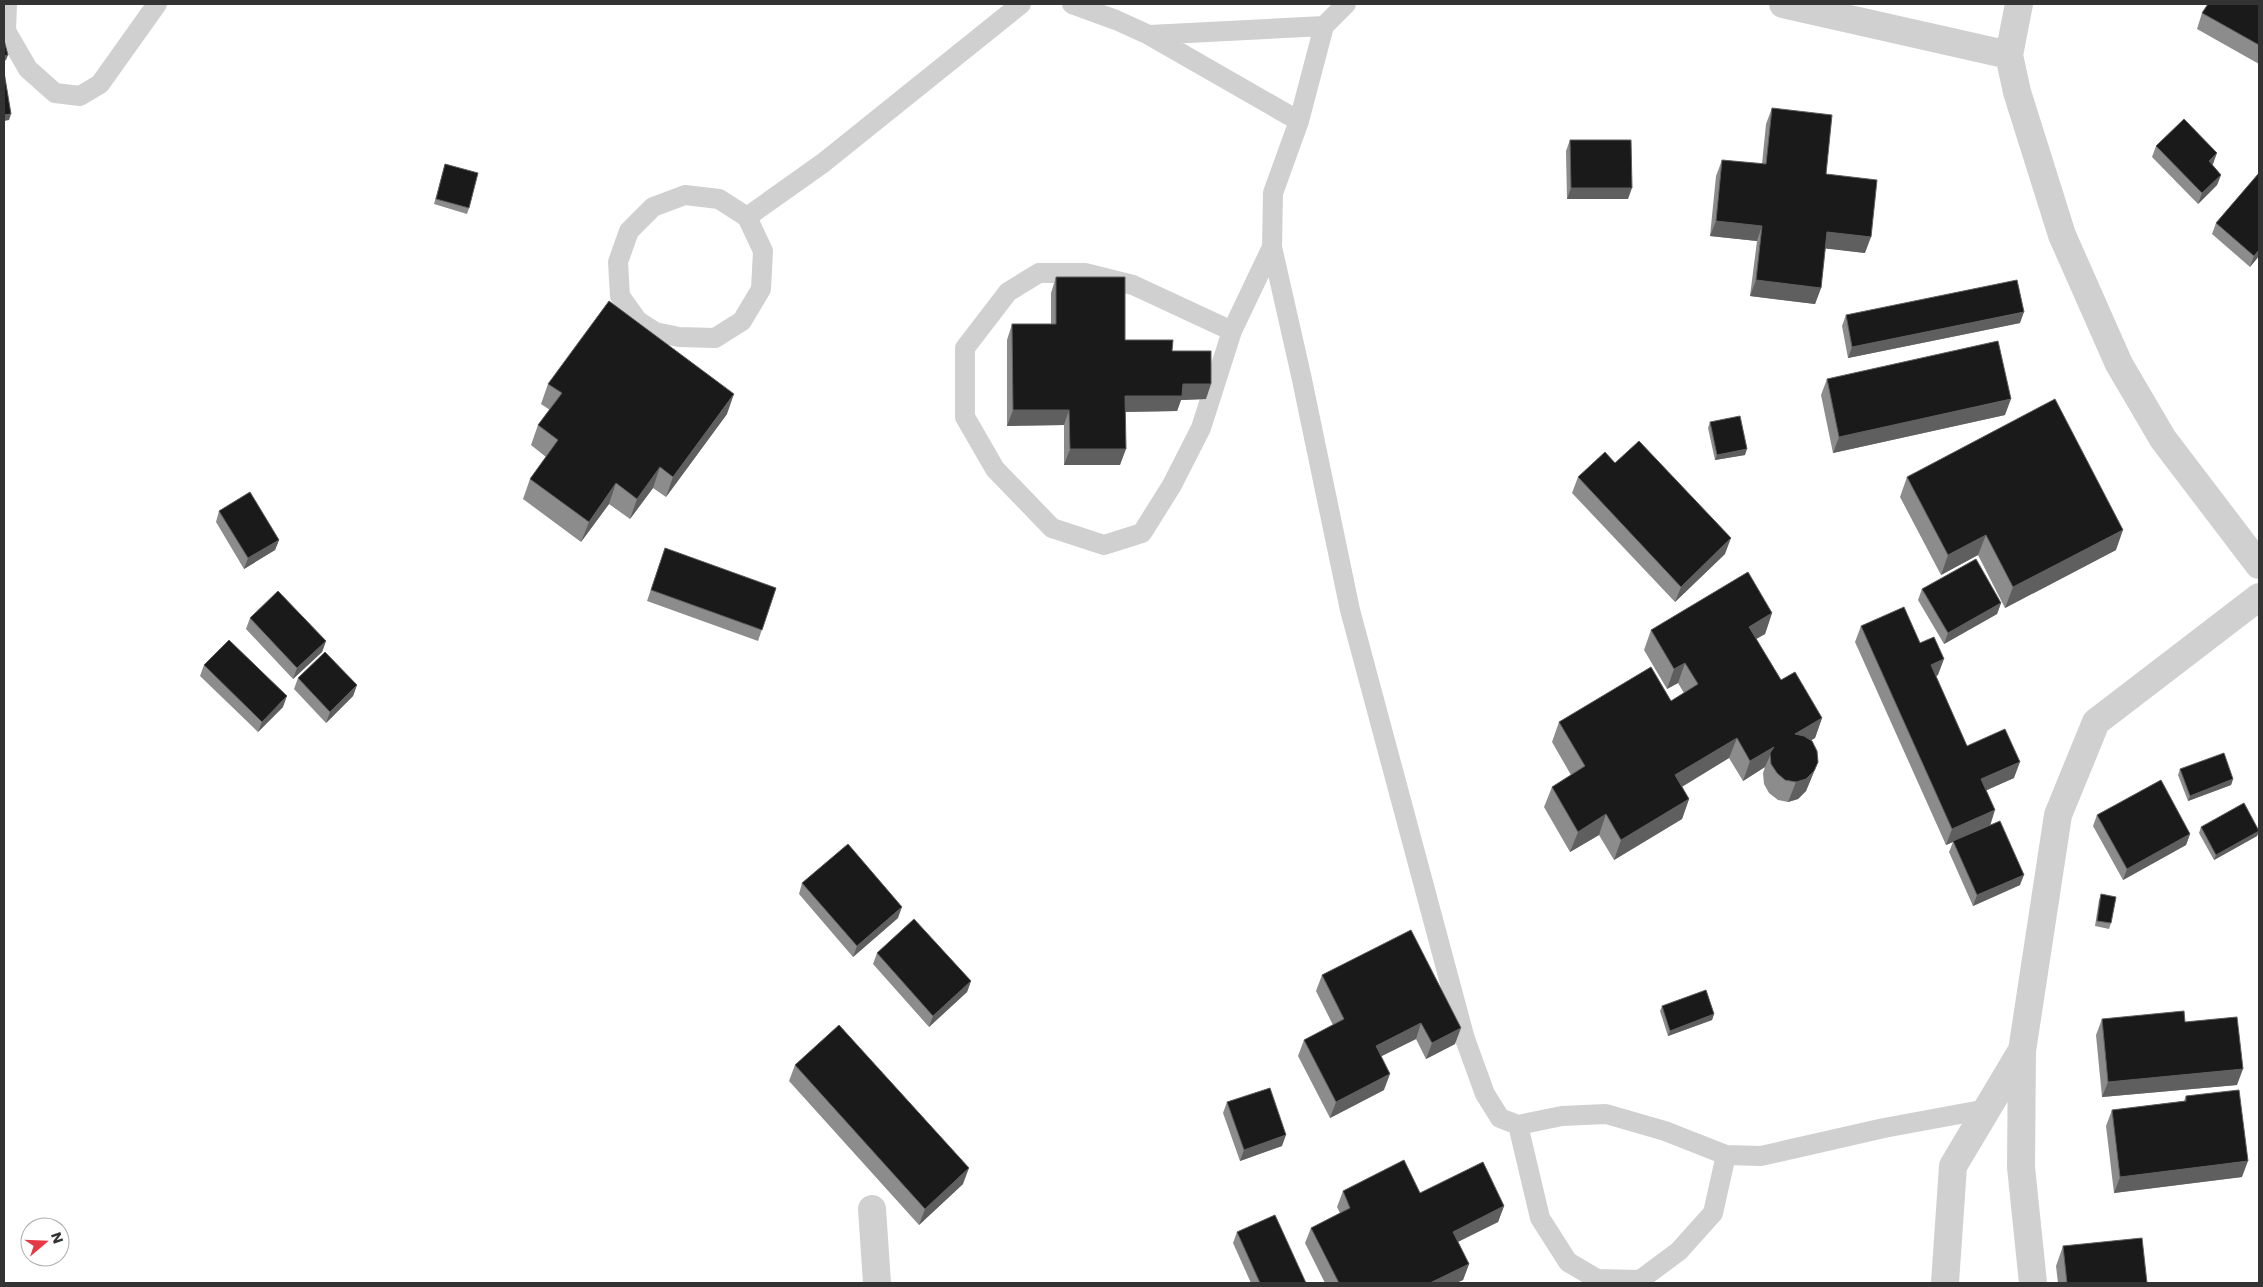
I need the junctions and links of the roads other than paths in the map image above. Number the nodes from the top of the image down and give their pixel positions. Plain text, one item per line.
1 (6, 4) edge
2 (156, 4) edge
3 (1021, 4) edge
4 (1072, 4) edge
5 (1346, 4) edge
6 (1783, 4) edge
7 (2019, 4) edge
8 (1324, 26) junction
9 (1149, 35) junction
10 (2009, 55) junction
11 (1299, 121) junction
12 (748, 217) junction
13 (1272, 247) junction
14 (1232, 331) junction
15 (2259, 566) edge
16 (2259, 597) edge
17 (2022, 1051) junction
18 (1987, 1109) junction
19 (1518, 1125) junction
20 (1726, 1155) junction
21 (872, 1209) dead end
22 (877, 1283) edge
23 (1945, 1283) edge
24 (2033, 1283) edge

1 - 2 lane
3 - 12 lane
4 - 9 lane
5 - 8 lane
6 - 10 street
7 - 10 street
8 - 9 lane
8 - 11 lane
9 - 11 lane
10 - 15 street
11 - 13 lane
12 - 12 lane
13 - 14 lane
13 - 19 lane
14 - 14 lane
16 - 17 street
17 - 18 street
17 - 24 street
18 - 20 lane
18 - 23 street
19 - 20 lane
19 - 20 lane
21 - 22 street

